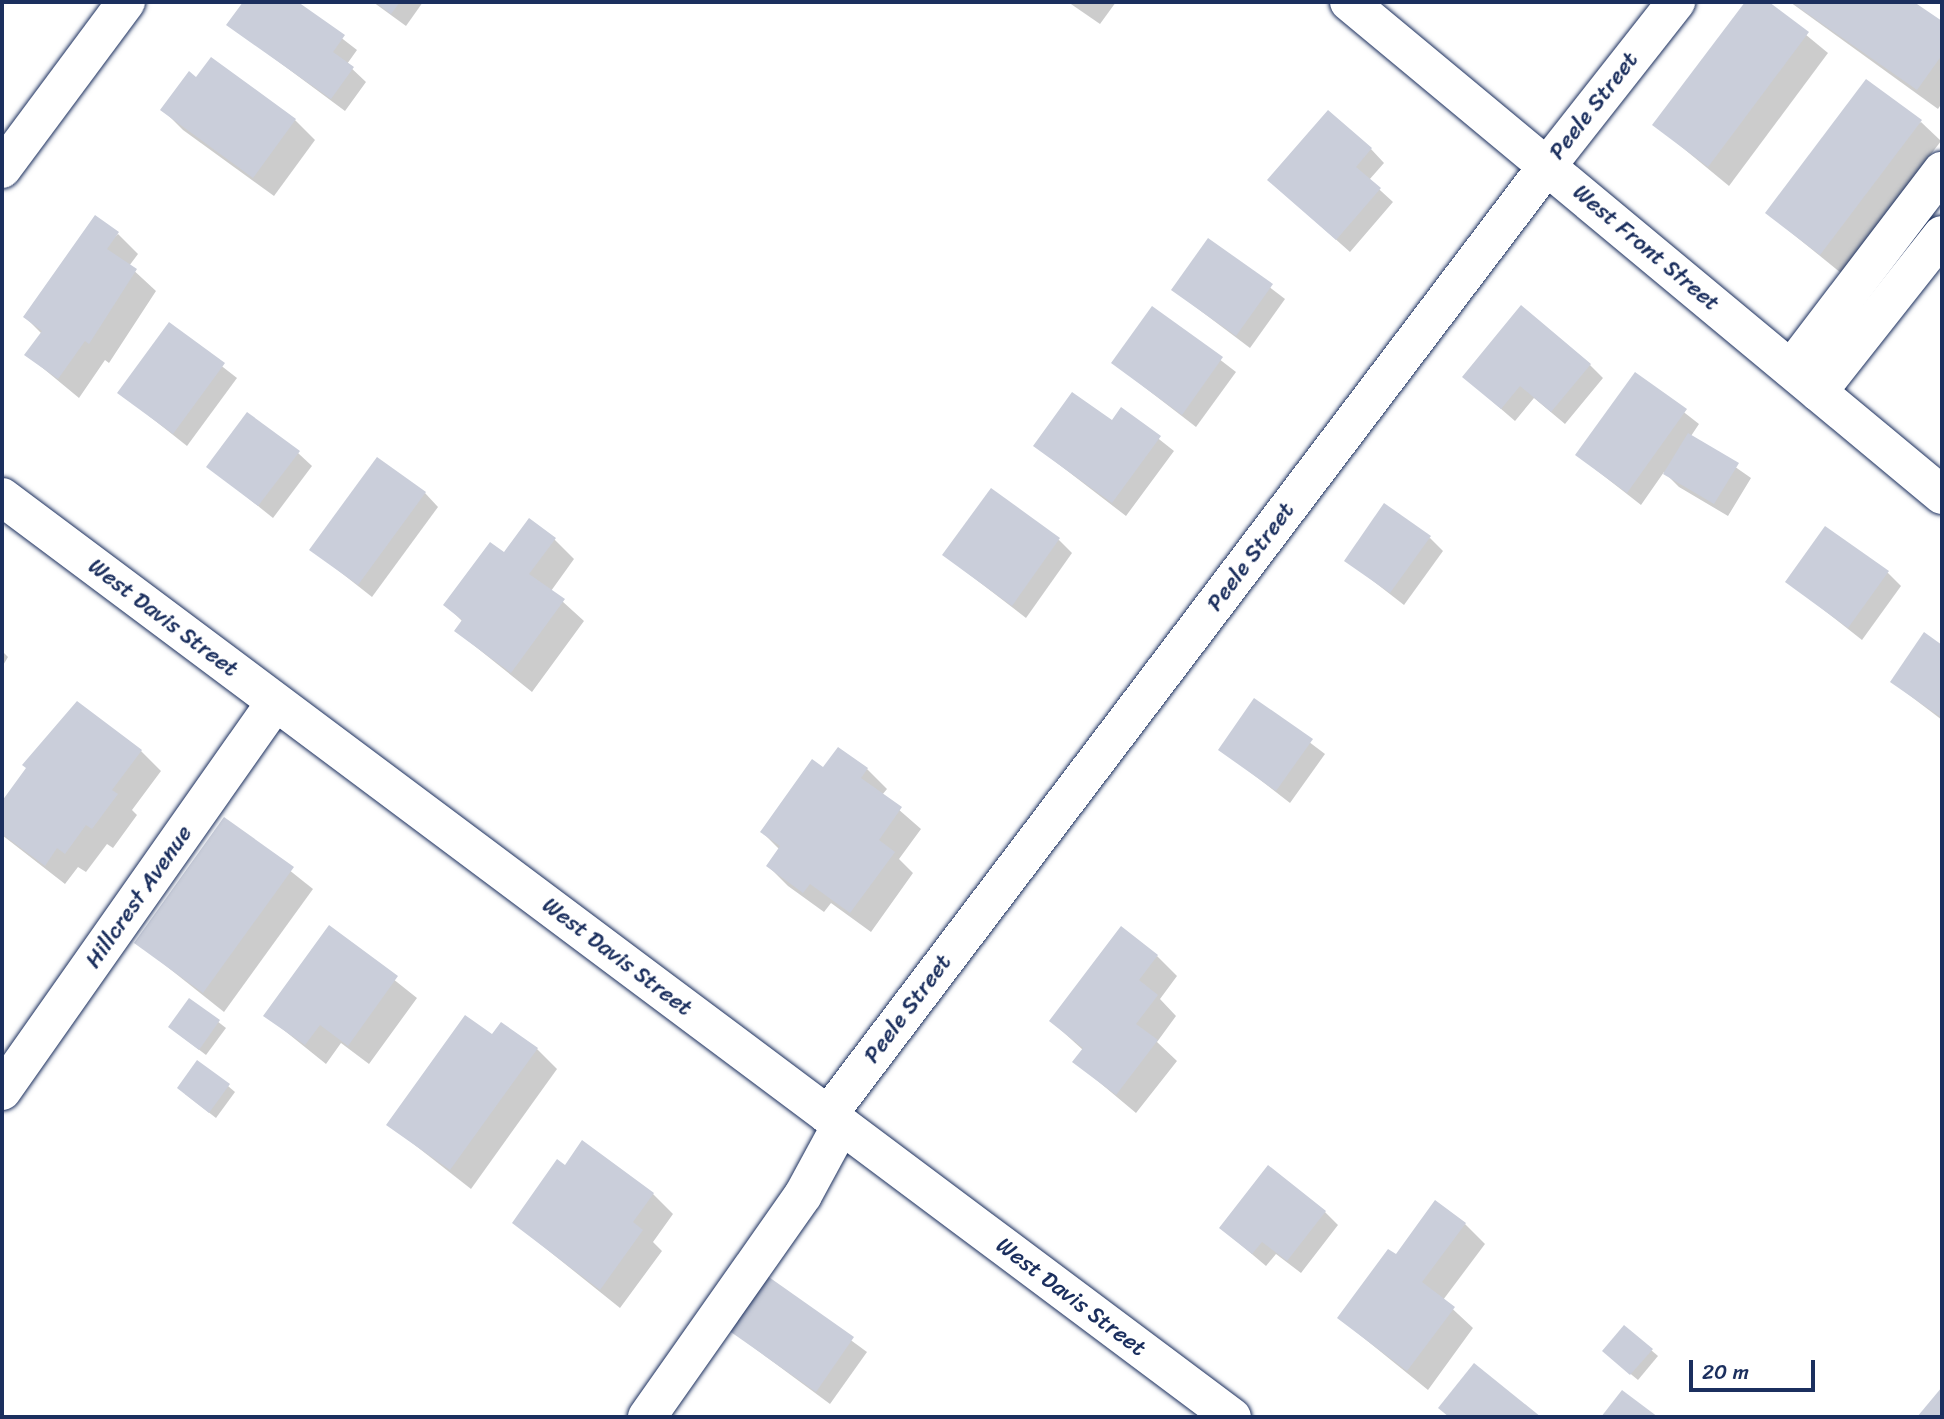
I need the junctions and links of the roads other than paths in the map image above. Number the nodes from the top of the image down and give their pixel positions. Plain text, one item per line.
1 (126, 2) edge
2 (1349, 2) edge
3 (1676, 2) edge
4 (1547, 166) junction
5 (2, 169) edge
6 (1942, 171) edge
7 (1942, 235) edge
8 (1804, 380) junction
9 (1942, 495) edge
10 (2, 497) edge
11 (275, 702) junction
12 (2, 1091) edge
13 (835, 1120) junction
14 (1218, 1413) edge
15 (647, 1417) edge

1 - 5 street
2 - 4 street, West Front Street
3 - 4 street, Peele Street
4 - 8 street, West Front Street
4 - 13 street, Peele Street
6 - 8 street
7 - 8 street
8 - 9 street, West Front Street
10 - 11 street, West Davis Street
11 - 12 street, Hillcrest Avenue
11 - 13 street, West Davis Street
13 - 14 street, West Davis Street
13 - 15 street, Peele Street

